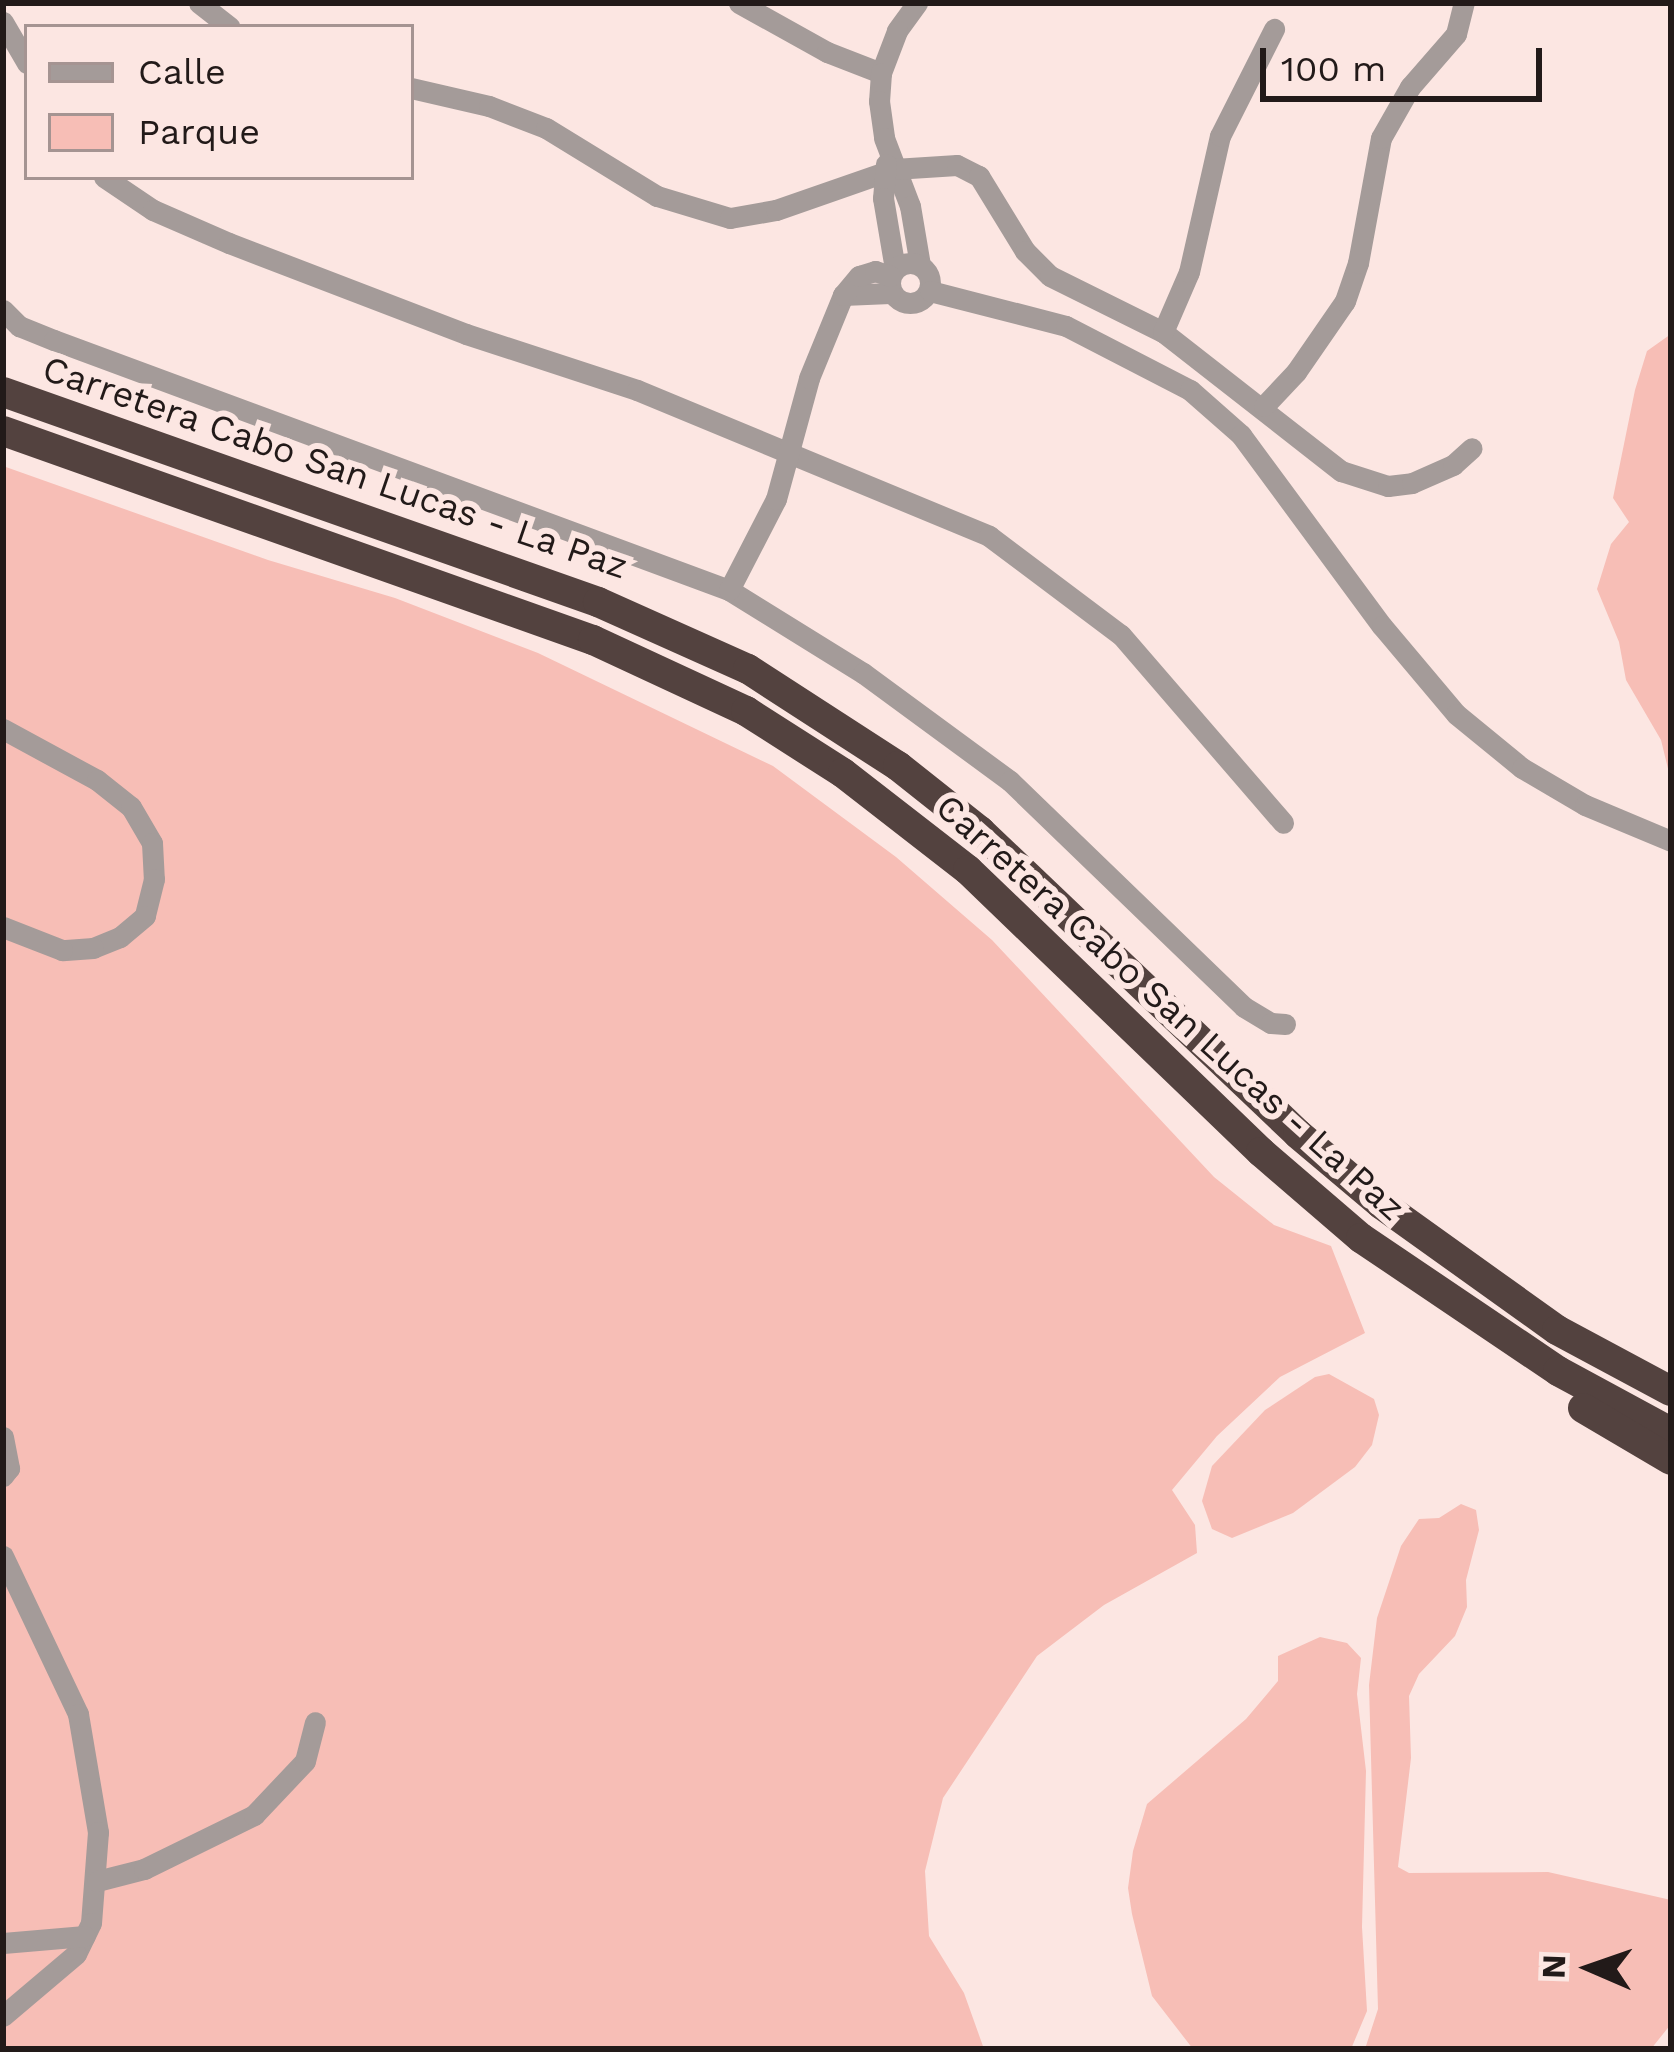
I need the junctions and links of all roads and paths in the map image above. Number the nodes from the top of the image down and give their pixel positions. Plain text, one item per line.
1 (199, 3) edge
2 (739, 3) edge
3 (917, 3) edge
4 (1464, 3) edge
5 (3, 22) edge
6 (226, 24) edge
7 (1274, 29) dead end
8 (24, 58) edge
9 (881, 73) junction
10 (414, 89) edge
11 (889, 164) junction
12 (108, 180) edge
13 (920, 265) junction
14 (892, 279) junction
15 (930, 291) junction
16 (3, 310) edge
17 (1163, 332) junction
18 (3, 396) edge
19 (1264, 406) junction
20 (3, 431) edge
21 (3, 446) edge
22 (1472, 448) dead end
23 (789, 456) junction
24 (107, 470) junction
25 (729, 590) junction
26 (3, 729) edge
27 (1282, 824) dead end
28 (1671, 841) edge
29 (3, 927) edge
30 (1285, 1024) dead end
31 (1653, 1371) edge
32 (1671, 1391) edge
33 (1609, 1411) junction
34 (1671, 1432) edge
35 (3, 1437) edge
36 (1671, 1460) edge
37 (3, 1476) edge
38 (3, 1556) edge
39 (315, 1722) dead end
40 (97, 1881) junction
41 (85, 1936) junction
42 (3, 1943) edge
43 (3, 2016) edge

1 - 6 street
2 - 9 street
3 - 9 street
4 - 19 street
5 - 8 street
7 - 17 street
9 - 11 street
10 - 11 street
11 - 13 street
11 - 14 street
11 - 17 street
12 - 23 street
13 - 14 street
13 - 15 street
14 - 15 street
14 - 23 street
15 - 28 street
16 - 25 street
17 - 19 street
18 - 31 highway, Carretera Cabo San Lucas - La Paz
19 - 22 street
20 - 24 highway, Carretera Cabo San Lucas - La Paz
21 - 24 street
23 - 25 street
23 - 27 street
24 - 33 highway, Carretera Cabo San Lucas - La Paz
25 - 30 street
26 - 29 street
31 - 32 highway, Carretera Cabo San Lucas - La Paz
33 - 34 highway, Carretera Cabo San Lucas - La Paz
33 - 36 highway
35 - 37 street
38 - 40 street
39 - 40 street
40 - 41 street
41 - 42 street
41 - 43 street

